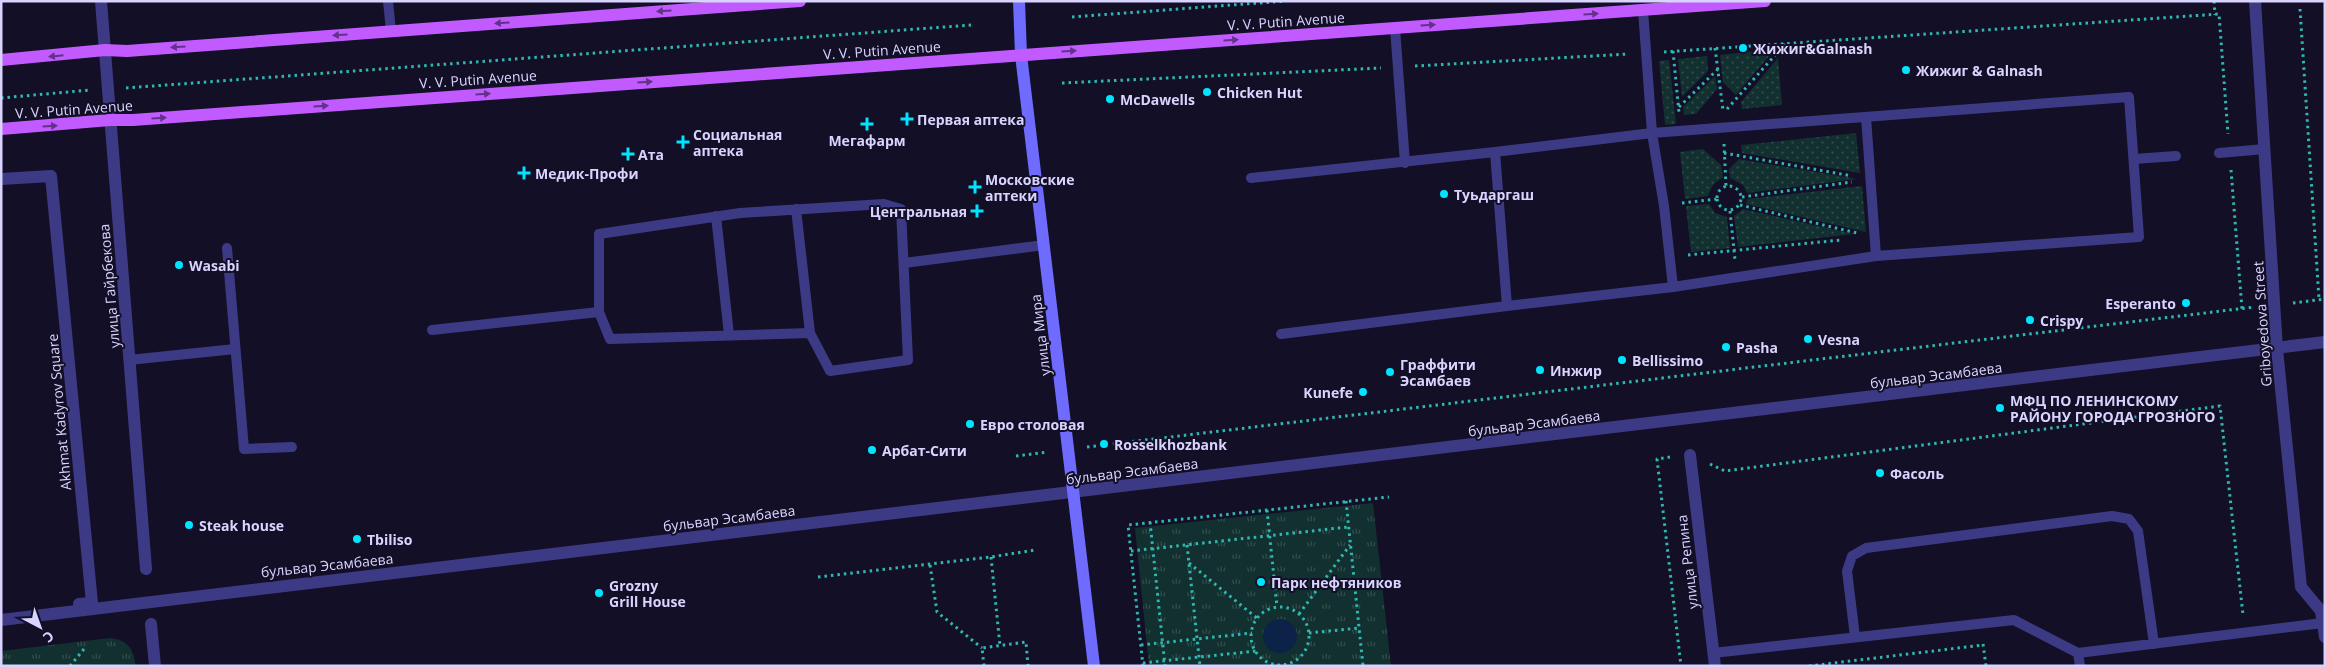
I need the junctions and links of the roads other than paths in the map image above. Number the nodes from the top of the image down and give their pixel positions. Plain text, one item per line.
1 (100, 1) edge
2 (388, 1) edge
3 (800, 1) edge
4 (1019, 1) edge
5 (1765, 1) edge
6 (2256, 1) edge
7 (754, 3) edge
8 (1643, 10) junction
9 (1395, 28) junction
10 (391, 31) junction
11 (105, 50) junction
12 (1021, 54) junction
13 (1, 60) edge
14 (1866, 117) junction
15 (110, 120) junction
16 (1, 129) edge
17 (1652, 133) junction
18 (2265, 150) junction
19 (1495, 152) junction
20 (2219, 153) dead end
21 (2176, 156) dead end
22 (2134, 159) junction
23 (1405, 163) junction
24 (1251, 178) dead end
25 (1, 180) edge
26 (796, 209) junction
27 (716, 216) junction
28 (1044, 245) junction
29 (226, 248) dead end
30 (1876, 256) junction
31 (904, 263) junction
32 (1673, 287) junction
33 (1507, 306) junction
34 (599, 312) junction
35 (432, 330) dead end
36 (810, 333) junction
37 (1280, 334) dead end
38 (730, 336) junction
39 (2325, 342) edge
40 (235, 349) junction
41 (2277, 349) junction
42 (130, 360) junction
43 (292, 447) dead end
44 (1690, 455) road end
45 (1074, 493) junction
46 (146, 569) dead end
47 (1, 612) edge
48 (1, 620) edge
49 (2323, 623) junction
50 (151, 624) dead end
51 (1855, 637) junction
52 (2325, 637) edge
53 (2154, 644) junction
54 (2078, 653) junction
55 (1714, 659) edge
56 (156, 666) edge
57 (1094, 666) edge
58 (2080, 666) edge

1 - 11 street, улица Гайрбекова
2 - 10 lane
3 - 7 main road
4 - 12 main road, улица Мира
5 - 8 main road, V. V. Putin Avenue
6 - 18 street, Griboyedova Street
7 -> 10 main road
9 -> 8 main road, V. V. Putin Avenue
8 - 17 lane
12 -> 9 main road, V. V. Putin Avenue
9 - 23 lane
10 -> 11 main road
11 -> 13 main road
11 - 15 street, улица Гайрбекова
15 -> 12 main road, V. V. Putin Avenue
12 - 28 main road, улица Мира
14 - 17 lane
14 - 22 lane
14 - 30 lane
16 -> 15 main road, V. V. Putin Avenue
15 - 42 street, улица Гайрбекова
17 - 19 lane
17 - 32 lane
18 - 20 lane
18 - 41 street, Griboyedova Street
19 - 23 lane
19 - 33 lane
21 - 22 lane
22 - 30 lane
23 - 24 lane
25 - 47 street, Akhmat Kadyrov Square
26 - 27 lane
26 - 31 lane
26 - 36 lane
27 - 34 lane
27 - 38 lane
28 - 31 lane
28 - 45 main road, улица Мира
29 - 40 lane
30 - 32 lane
31 - 36 lane
32 - 33 lane
33 - 37 lane
34 - 35 lane
34 - 38 lane
36 - 38 lane
39 - 41 street, бульвар Эсамбаева
40 - 42 lane
40 - 43 lane
41 - 45 street, бульвар Эсамбаева
41 - 49 street, Griboyedova Street
42 - 46 street, улица Гайрбекова
44 - 55 street, улица Репина
45 - 48 street, бульвар Эсамбаева
45 - 57 main road, улица Мира
49 - 52 street, Griboyedova Street
49 - 53 lane
50 - 56 street
51 - 53 lane
51 - 54 lane
51 - 55 lane
53 - 54 lane
54 - 58 lane

